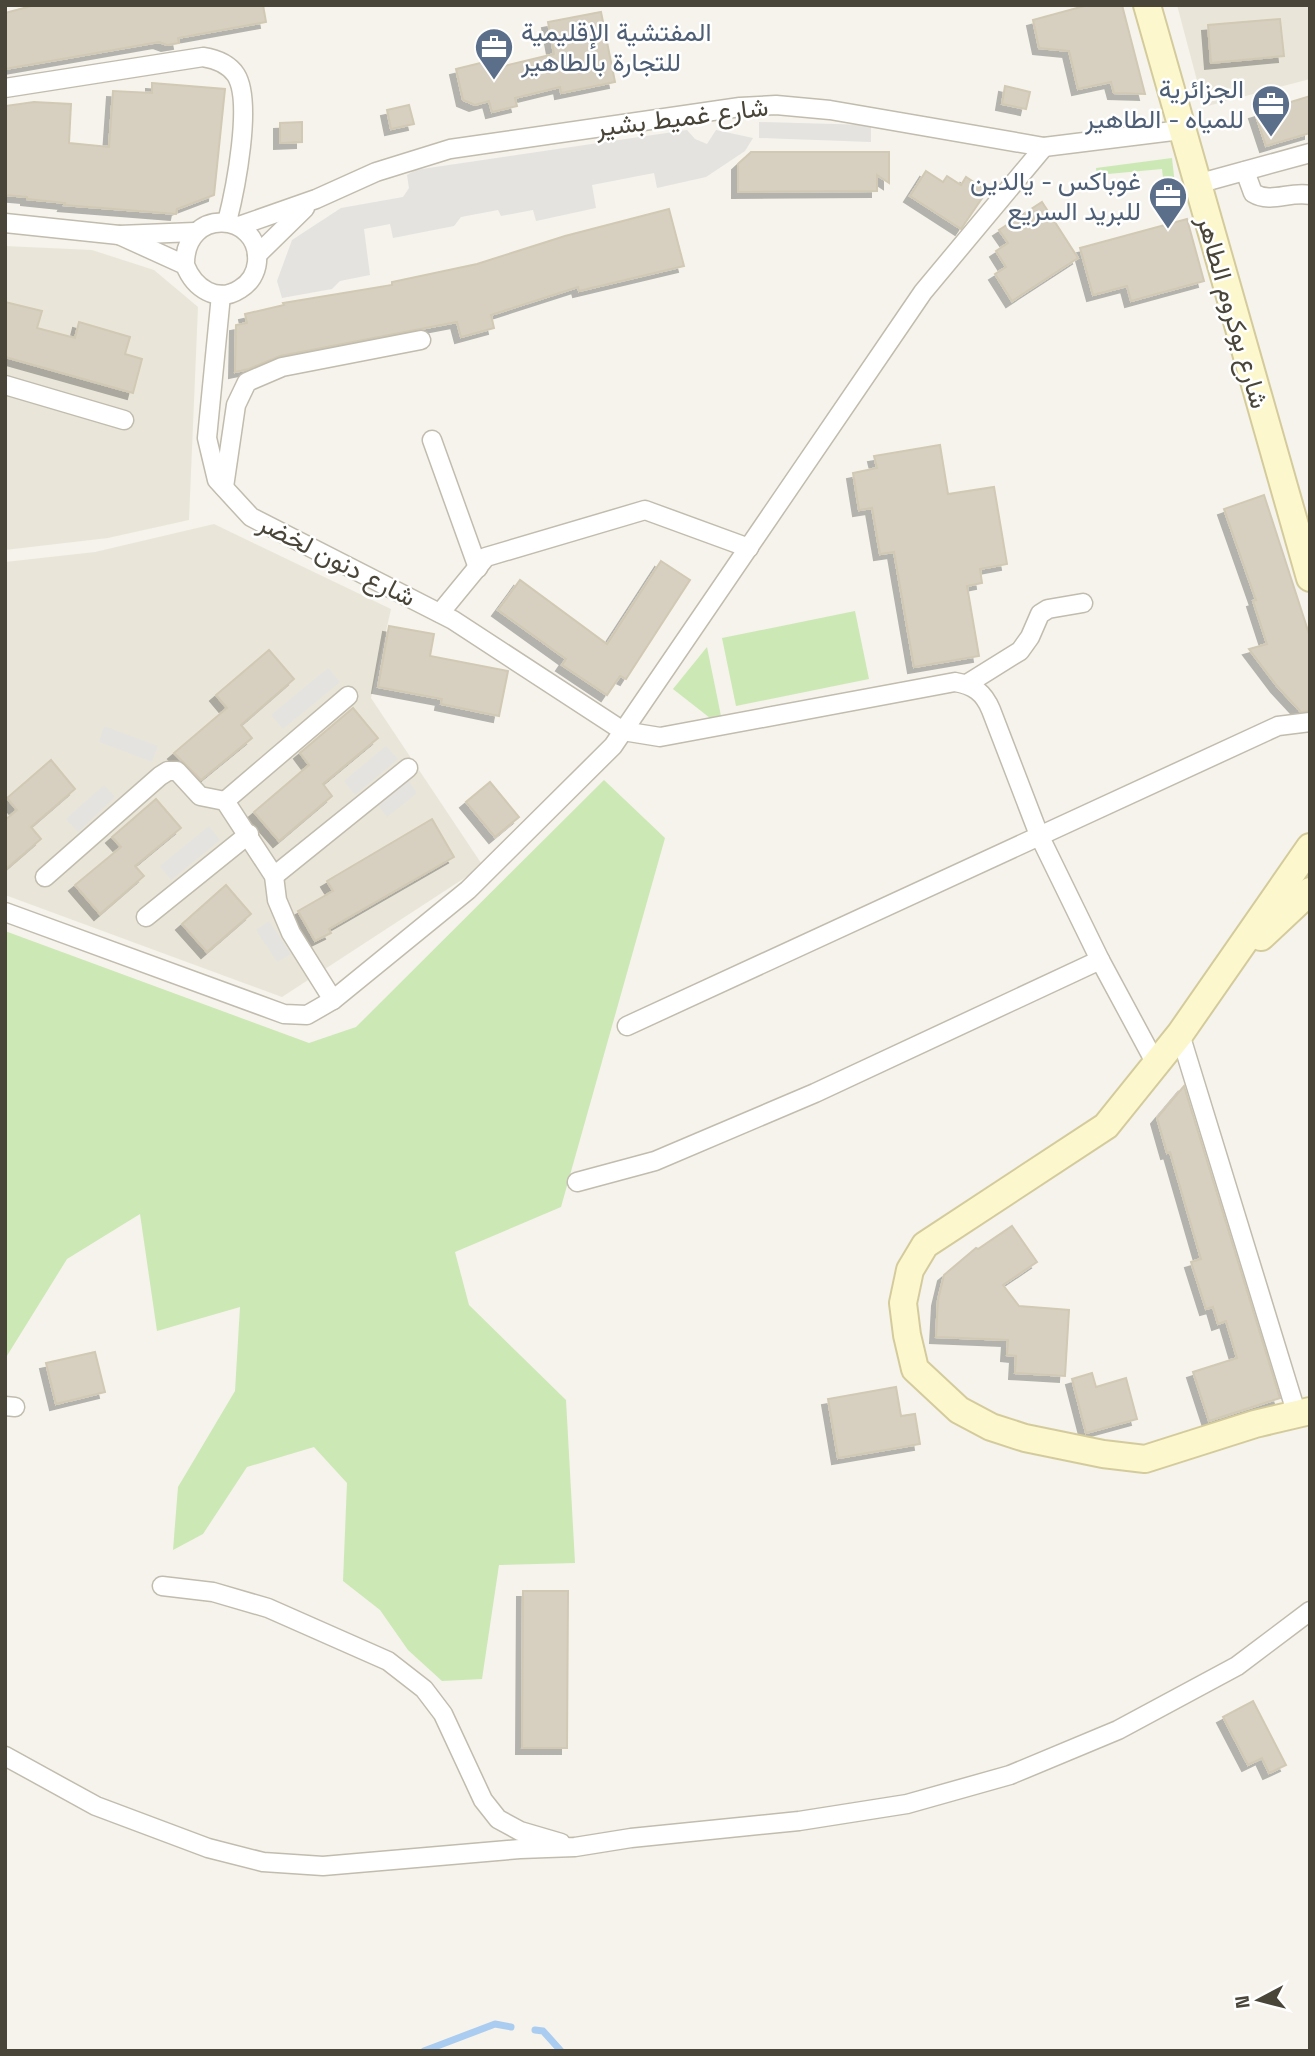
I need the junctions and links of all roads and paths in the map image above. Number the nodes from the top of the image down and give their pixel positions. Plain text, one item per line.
1 (1147, 5) edge
2 (5, 88) edge
3 (1181, 130) junction
4 (1044, 147) junction
5 (1310, 153) edge
6 (1245, 171) junction
7 (1197, 184) junction
8 (1310, 195) edge
9 (316, 199) junction
10 (5, 223) edge
11 (233, 224) junction
12 (195, 232) junction
13 (118, 235) junction
14 (257, 255) junction
15 (185, 265) junction
16 (221, 295) junction
17 (421, 340) dead end
18 (5, 385) edge
19 (124, 420) dead end
20 (432, 440) dead end
21 (224, 487) junction
22 (749, 548) junction
23 (478, 568) junction
24 (1310, 579) edge
25 (1083, 603) dead end
26 (440, 613) junction
27 (967, 684) junction
28 (348, 696) dead end
29 (1310, 722) edge
30 (623, 731) junction
31 (408, 768) dead end
32 (225, 801) junction
33 (248, 834) junction
34 (1039, 835) junction
35 (1310, 847) edge
36 (274, 876) junction
37 (45, 877) dead end
38 (1308, 898) edge
39 (5, 912) edge
40 (146, 917) dead end
41 (1100, 960) junction
42 (1222, 974) junction
43 (333, 1000) junction
44 (627, 1026) dead end
45 (1180, 1034) junction
46 (1156, 1064) junction
47 (577, 1182) dead end
48 (1303, 1413) edge
49 (162, 1586) dead end
50 (1310, 1611) edge
51 (5, 1756) edge
52 (575, 1847) junction

1 - 3 main road, شارع بوكروم الطاهر
2 - 11 street
3 - 4 street, شارع غميط بشير
3 - 7 main road, شارع بوكروم الطاهر
4 - 9 street, شارع غميط بشير
4 - 22 street
5 - 6 street
6 - 7 street
6 - 8 street
7 - 24 main road, شارع بوكروم الطاهر
9 - 11 street
9 - 14 street
10 - 13 street
11 - 12 street
11 - 14 street
12 - 13 street
12 - 15 street
13 - 15 street
14 - 16 street
15 - 16 street
16 - 21 street, شارع دنون لخضر
17 - 21 street
18 - 19 street
20 - 23 street
21 - 26 street, شارع دنون لخضر
22 - 23 street
22 - 30 street
23 - 26 street
25 - 27 street
26 - 30 street, شارع دنون لخضر
27 - 30 street
27 - 34 street
28 - 32 street
29 - 34 street
30 - 43 street
31 - 36 street
32 - 33 street
32 - 37 street
33 - 36 street
33 - 40 street
34 - 41 street
34 - 44 street
35 - 42 main road
36 - 43 street
38 - 42 main road
39 - 43 street
41 - 46 street
41 - 47 street
42 - 45 main road
45 - 46 main road
45 - 48 street
46 - 48 main road
49 - 52 street
50 - 52 street
51 - 52 street

